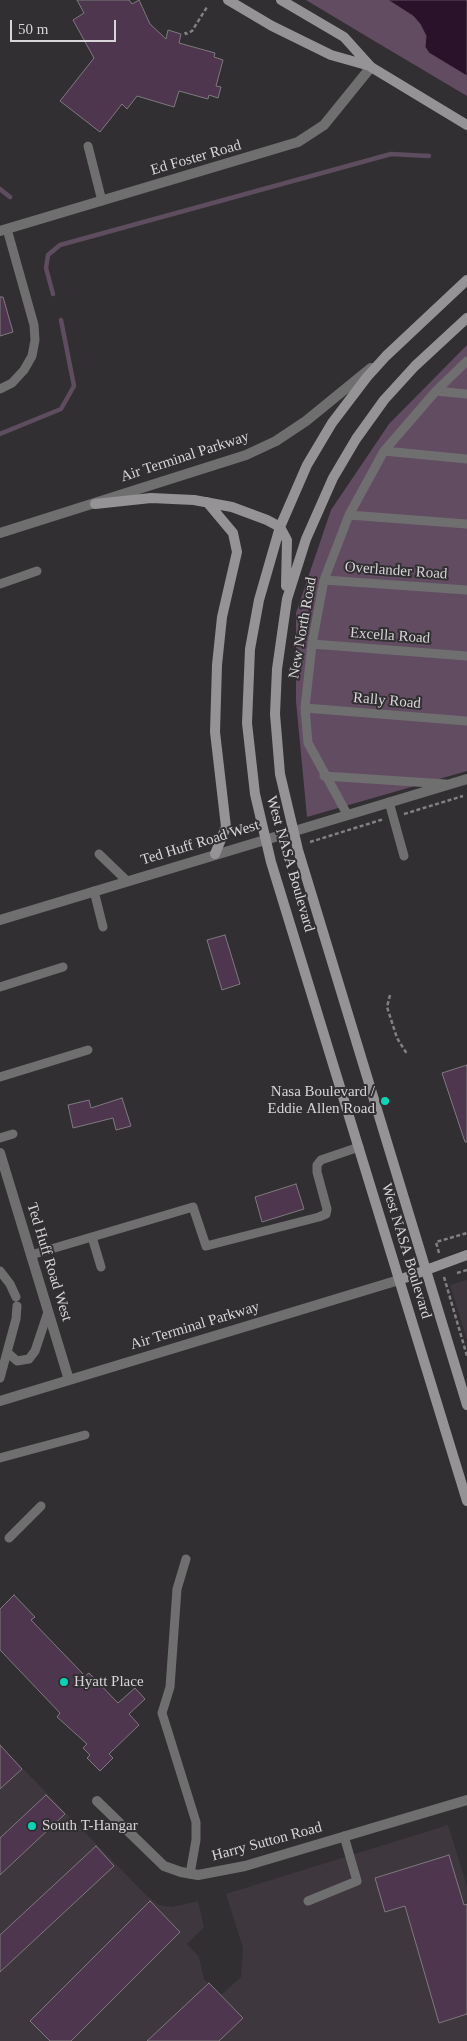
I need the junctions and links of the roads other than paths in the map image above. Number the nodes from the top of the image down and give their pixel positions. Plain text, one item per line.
1 (228, 0) edge
2 (281, 0) edge
3 (371, 67) junction
4 (467, 125) edge
5 (88, 146) dead end
6 (102, 201) junction
7 (3, 230) edge
8 (467, 280) edge
9 (467, 318) edge
10 (386, 356) junction
11 (467, 361) edge
12 (0, 389) edge
13 (436, 391) junction
14 (467, 394) edge
15 (384, 451) junction
16 (467, 459) edge
17 (207, 502) junction
18 (95, 504) junction
19 (349, 514) junction
20 (467, 524) edge
21 (280, 527) junction
22 (0, 533) edge
23 (37, 571) dead end
24 (324, 580) junction
25 (0, 584) edge
26 (467, 590) edge
27 (283, 622) junction
28 (312, 644) junction
29 (467, 656) edge
30 (305, 708) junction
31 (467, 721) edge
32 (324, 776) junction
33 (467, 779) edge
34 (449, 785) junction
35 (389, 802) junction
36 (347, 814) junction
37 (292, 830) junction
38 (265, 839) junction
39 (99, 854) dead end
40 (215, 854) junction
41 (404, 856) dead end
42 (127, 881) junction
43 (94, 891) junction
44 (0, 920) edge
45 (103, 927) dead end
46 (62, 967) dead end
47 (0, 987) edge
48 (88, 1050) dead end
49 (0, 1077) edge
50 (13, 1134) dead end
51 (0, 1138) edge
52 (359, 1147) junction
53 (0, 1153) edge
54 (92, 1237) junction
55 (31, 1255) junction
56 (467, 1255) edge
57 (101, 1267) dead end
58 (425, 1269) junction
59 (0, 1271) edge
60 (399, 1280) junction
61 (48, 1312) junction
62 (7, 1352) junction
63 (0, 1378) edge
64 (69, 1380) junction
65 (0, 1401) edge
66 (467, 1406) edge
67 (85, 1435) dead end
68 (0, 1458) edge
69 (467, 1501) edge
70 (42, 1506) dead end
71 (9, 1538) dead end
72 (186, 1559) dead end
73 (467, 1800) edge
74 (97, 1801) dead end
75 (344, 1836) junction
76 (190, 1874) junction
77 (308, 1901) dead end

1 - 3 main road
2 - 3 main road
3 - 4 main road
3 - 6 street, Ed Foster Road
5 - 6 lane
6 - 7 street, Ed Foster Road
7 - 12 lane
8 - 10 main road, West NASA Boulevard
9 - 27 main road, West NASA Boulevard
10 - 18 street, Air Terminal Parkway
10 - 21 main road, West NASA Boulevard
11 - 13 lane, New North Road
13 - 14 lane
13 - 15 lane, New North Road
15 - 16 lane
15 - 19 lane, New North Road
17 - 18 main road
17 - 21 main road
17 - 40 main road
18 - 22 street, Air Terminal Parkway
19 - 20 lane
19 - 24 lane, New North Road
21 - 27 main road
21 - 38 main road, West NASA Boulevard
23 - 25 lane
24 - 26 lane, Overlander Road
24 - 28 lane, New North Road
27 - 37 main road, West NASA Boulevard
28 - 29 lane, Excella Road
28 - 30 lane, New North Road
30 - 31 lane, Rally Road
30 - 32 lane, New North Road
32 - 34 lane
32 - 36 lane, New North Road
33 - 34 street, Ted Huff Road West
34 - 35 street, Ted Huff Road West
35 - 36 street, Ted Huff Road West
35 - 41 lane
36 - 37 street, Ted Huff Road West
37 - 38 street, Ted Huff Road West
37 - 58 main road, West NASA Boulevard
38 - 40 street, Ted Huff Road West
38 - 52 main road, West NASA Boulevard
39 - 42 lane
40 - 42 street, Ted Huff Road West
42 - 43 street, Ted Huff Road West
43 - 44 street, Ted Huff Road West
43 - 45 lane
46 - 47 lane
48 - 49 lane
50 - 51 lane
52 - 54 lane
52 - 60 main road, West NASA Boulevard
53 - 55 street, Ted Huff Road West
54 - 55 lane
54 - 57 lane
55 - 61 street, Ted Huff Road West
56 - 58 main road
58 - 60 main road
58 - 66 main road, West NASA Boulevard
59 - 62 lane
60 - 64 street, Air Terminal Parkway
60 - 69 main road, West NASA Boulevard
61 - 62 lane
61 - 64 street, Ted Huff Road West
62 - 63 lane
64 - 65 street, Air Terminal Parkway
67 - 68 lane
70 - 71 lane
72 - 76 lane
73 - 75 street, Harry Sutton Road
74 - 76 street, Harry Sutton Road
75 - 76 street, Harry Sutton Road
75 - 77 lane

